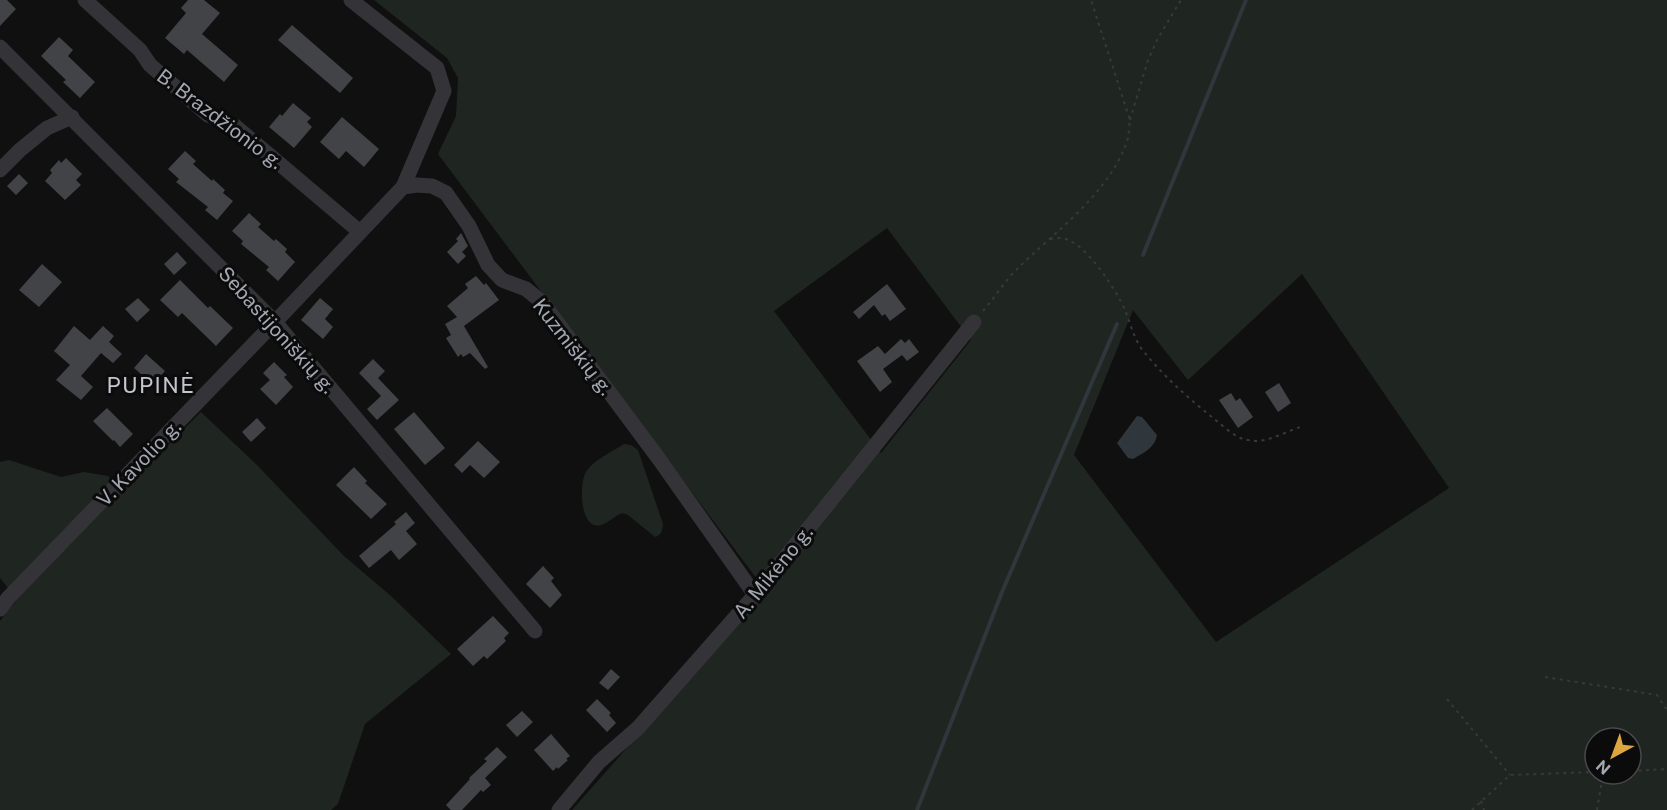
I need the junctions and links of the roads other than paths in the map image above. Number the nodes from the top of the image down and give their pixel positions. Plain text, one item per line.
1 (85, 0) edge
2 (351, 0) edge
3 (0, 46) edge
4 (72, 117) junction
5 (0, 170) edge
6 (403, 187) junction
7 (360, 232) junction
8 (275, 322) junction
9 (974, 322) road end
10 (755, 595) junction
11 (0, 609) edge
12 (535, 631) dead end
13 (560, 810) edge

1 - 7 street, B. Brazdžionio g.
2 - 6 street
3 - 4 street, Sebastijoniškių g.
4 - 5 street
4 - 8 street, Sebastijoniškių g.
6 - 7 street, V. Kavolio g.
6 - 10 street, Kuzmiškių g.
7 - 8 street, V. Kavolio g.
8 - 11 street, V. Kavolio g.
8 - 12 street, Sebastijoniškių g.
9 - 10 street, A. Mikėno g.
10 - 13 street, A. Mikėno g.

